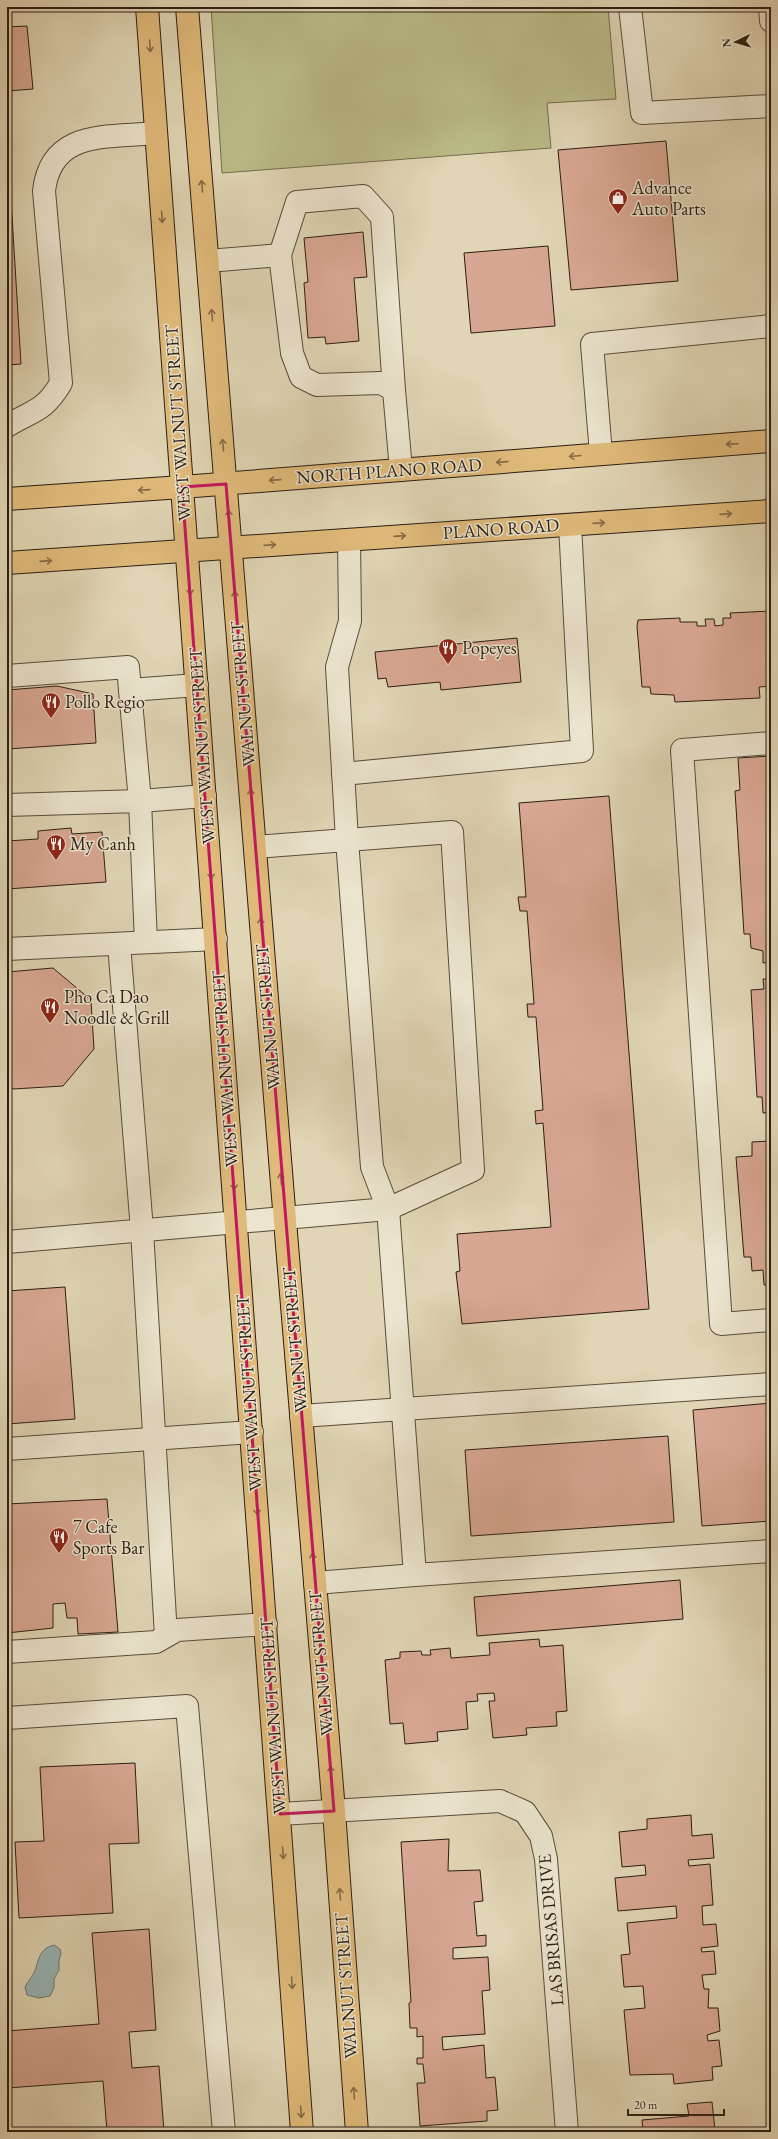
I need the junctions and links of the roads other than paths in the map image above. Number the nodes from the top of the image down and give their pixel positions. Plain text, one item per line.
1 (147, 7) edge
2 (187, 7) edge
3 (630, 7) edge
4 (770, 7) edge
5 (771, 21) edge
6 (771, 106) edge
7 (156, 133) junction
8 (280, 255) junction
9 (208, 260) junction
10 (771, 326) edge
11 (394, 390) junction
12 (7, 426) edge
13 (771, 441) edge
14 (601, 454) junction
15 (401, 470) junction
16 (226, 484) junction
17 (182, 487) junction
18 (7, 499) edge
19 (771, 511) edge
20 (570, 525) junction
21 (348, 540) junction
22 (231, 548) junction
23 (188, 550) junction
24 (7, 563) edge
25 (7, 676) edge
26 (197, 685) junction
27 (130, 690) junction
28 (771, 743) edge
29 (343, 774) junction
30 (205, 796) junction
31 (140, 800) junction
32 (7, 805) edge
33 (347, 840) junction
34 (255, 847) junction
35 (216, 939) junction
36 (146, 942) junction
37 (119, 944) junction
38 (7, 949) edge
39 (388, 1209) junction
40 (284, 1218) junction
41 (237, 1222) junction
42 (142, 1230) junction
43 (7, 1242) edge
44 (771, 1320) edge
45 (771, 1384) edge
46 (403, 1409) junction
47 (301, 1416) junction
48 (252, 1432) junction
49 (154, 1439) junction
50 (7, 1450) edge
51 (771, 1551) edge
52 (415, 1575) junction
53 (315, 1583) junction
54 (266, 1624) junction
55 (166, 1636) junction
56 (7, 1652) edge
57 (7, 1718) edge
58 (334, 1811) junction
59 (280, 1814) junction
60 (224, 2132) edge
61 (302, 2132) edge
62 (357, 2132) edge
63 (567, 2132) edge

1 -> 7 main road, WEST WALNUT STREET
9 -> 2 main road
3 - 6 street
4 - 5 street
7 - 12 street
7 -> 17 main road, WEST WALNUT STREET
8 - 9 street
8 - 11 street
8 - 11 street
16 -> 9 main road
10 - 14 street
11 - 15 street
13 -> 14 main road, NORTH PLANO ROAD
14 -> 15 main road, NORTH PLANO ROAD
15 -> 16 main road, NORTH PLANO ROAD
16 - 17 main road, NORTH PLANO ROAD
22 -> 16 main road
17 -> 18 main road, NORTH PLANO ROAD
17 - 23 main road, WEST WALNUT STREET
20 -> 19 main road, PLANO ROAD
21 -> 20 main road, PLANO ROAD
20 - 29 street
22 -> 21 main road, PLANO ROAD
21 - 29 street
22 - 23 main road
34 -> 22 main road, WALNUT STREET
24 -> 23 main road
23 -> 26 main road, WEST WALNUT STREET
25 - 27 street
26 - 27 street
26 - 30 main road, WEST WALNUT STREET
27 - 31 street
28 - 44 street
29 - 33 street
30 - 31 street
30 -> 35 main road, WEST WALNUT STREET
31 - 32 street
31 - 36 street
33 - 34 street
33 - 39 street
33 - 39 street
40 -> 34 main road, WALNUT STREET
35 - 36 street
35 -> 41 main road, WEST WALNUT STREET
36 - 37 street
37 - 38 street
37 - 42 street
39 - 40 street
39 - 46 street
40 - 41 street
40 - 47 main road, WALNUT STREET
41 - 42 street
41 - 48 main road, WEST WALNUT STREET
42 - 43 street
42 - 49 street
45 - 46 street
46 - 47 street
46 - 52 street
53 -> 47 main road, WALNUT STREET
48 - 49 street
48 -> 54 main road, WEST WALNUT STREET
49 - 50 street
49 - 55 street
51 - 52 street
52 - 53 street
58 -> 53 main road, WALNUT STREET
54 - 55 street
54 - 59 main road, WEST WALNUT STREET
55 - 56 street
57 - 60 street
58 - 59 street, LAS BRISAS DRIVE
62 -> 58 main road, WALNUT STREET
58 - 63 street, LAS BRISAS DRIVE
59 -> 61 main road, WEST WALNUT STREET

